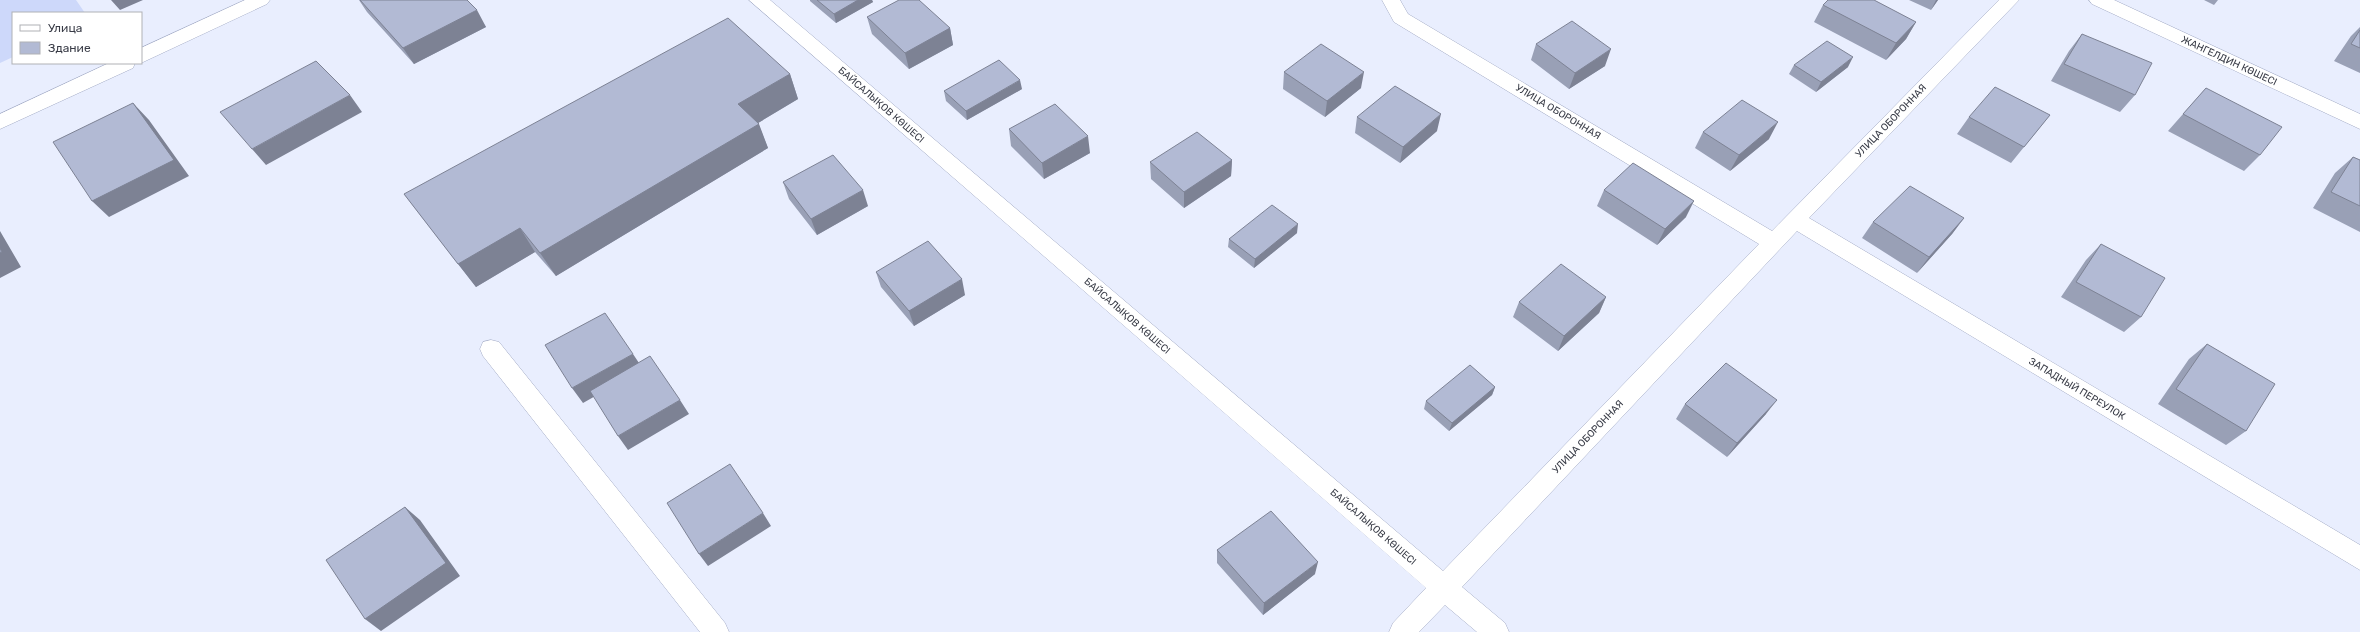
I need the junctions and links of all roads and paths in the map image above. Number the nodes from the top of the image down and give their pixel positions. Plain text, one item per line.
1 (261, 0) edge
2 (758, 0) edge
3 (1391, 0) edge
4 (2010, 0) edge
5 (2098, 0) edge
6 (142, 56) edge
7 (124, 64) edge
8 (0, 122) edge
9 (2360, 122) edge
10 (1795, 220) junction
11 (1773, 242) junction
12 (491, 349) dead end
13 (2360, 558) edge
14 (1444, 588) junction
15 (716, 632) edge
16 (1402, 632) edge
17 (1496, 632) edge

1 - 6 street
2 - 14 street, БАЙСАЛЫҚОВ КӨШЕСІ
3 - 11 street, УЛИЦА ОБОРОННАЯ
4 - 10 street, УЛИЦА ОБОРОННАЯ
5 - 9 street, ЖАНГЕЛДИН КӨШЕСІ
7 - 8 street
10 - 11 street, УЛИЦА ОБОРОННАЯ
10 - 13 street, ЗАПАДНЫЙ ПЕРЕУЛОК
11 - 14 street, УЛИЦА ОБОРОННАЯ
12 - 15 street
14 - 16 street, УЛИЦА ОБОРОННАЯ
14 - 17 street, БАЙСАЛЫҚОВ КӨШЕСІ

